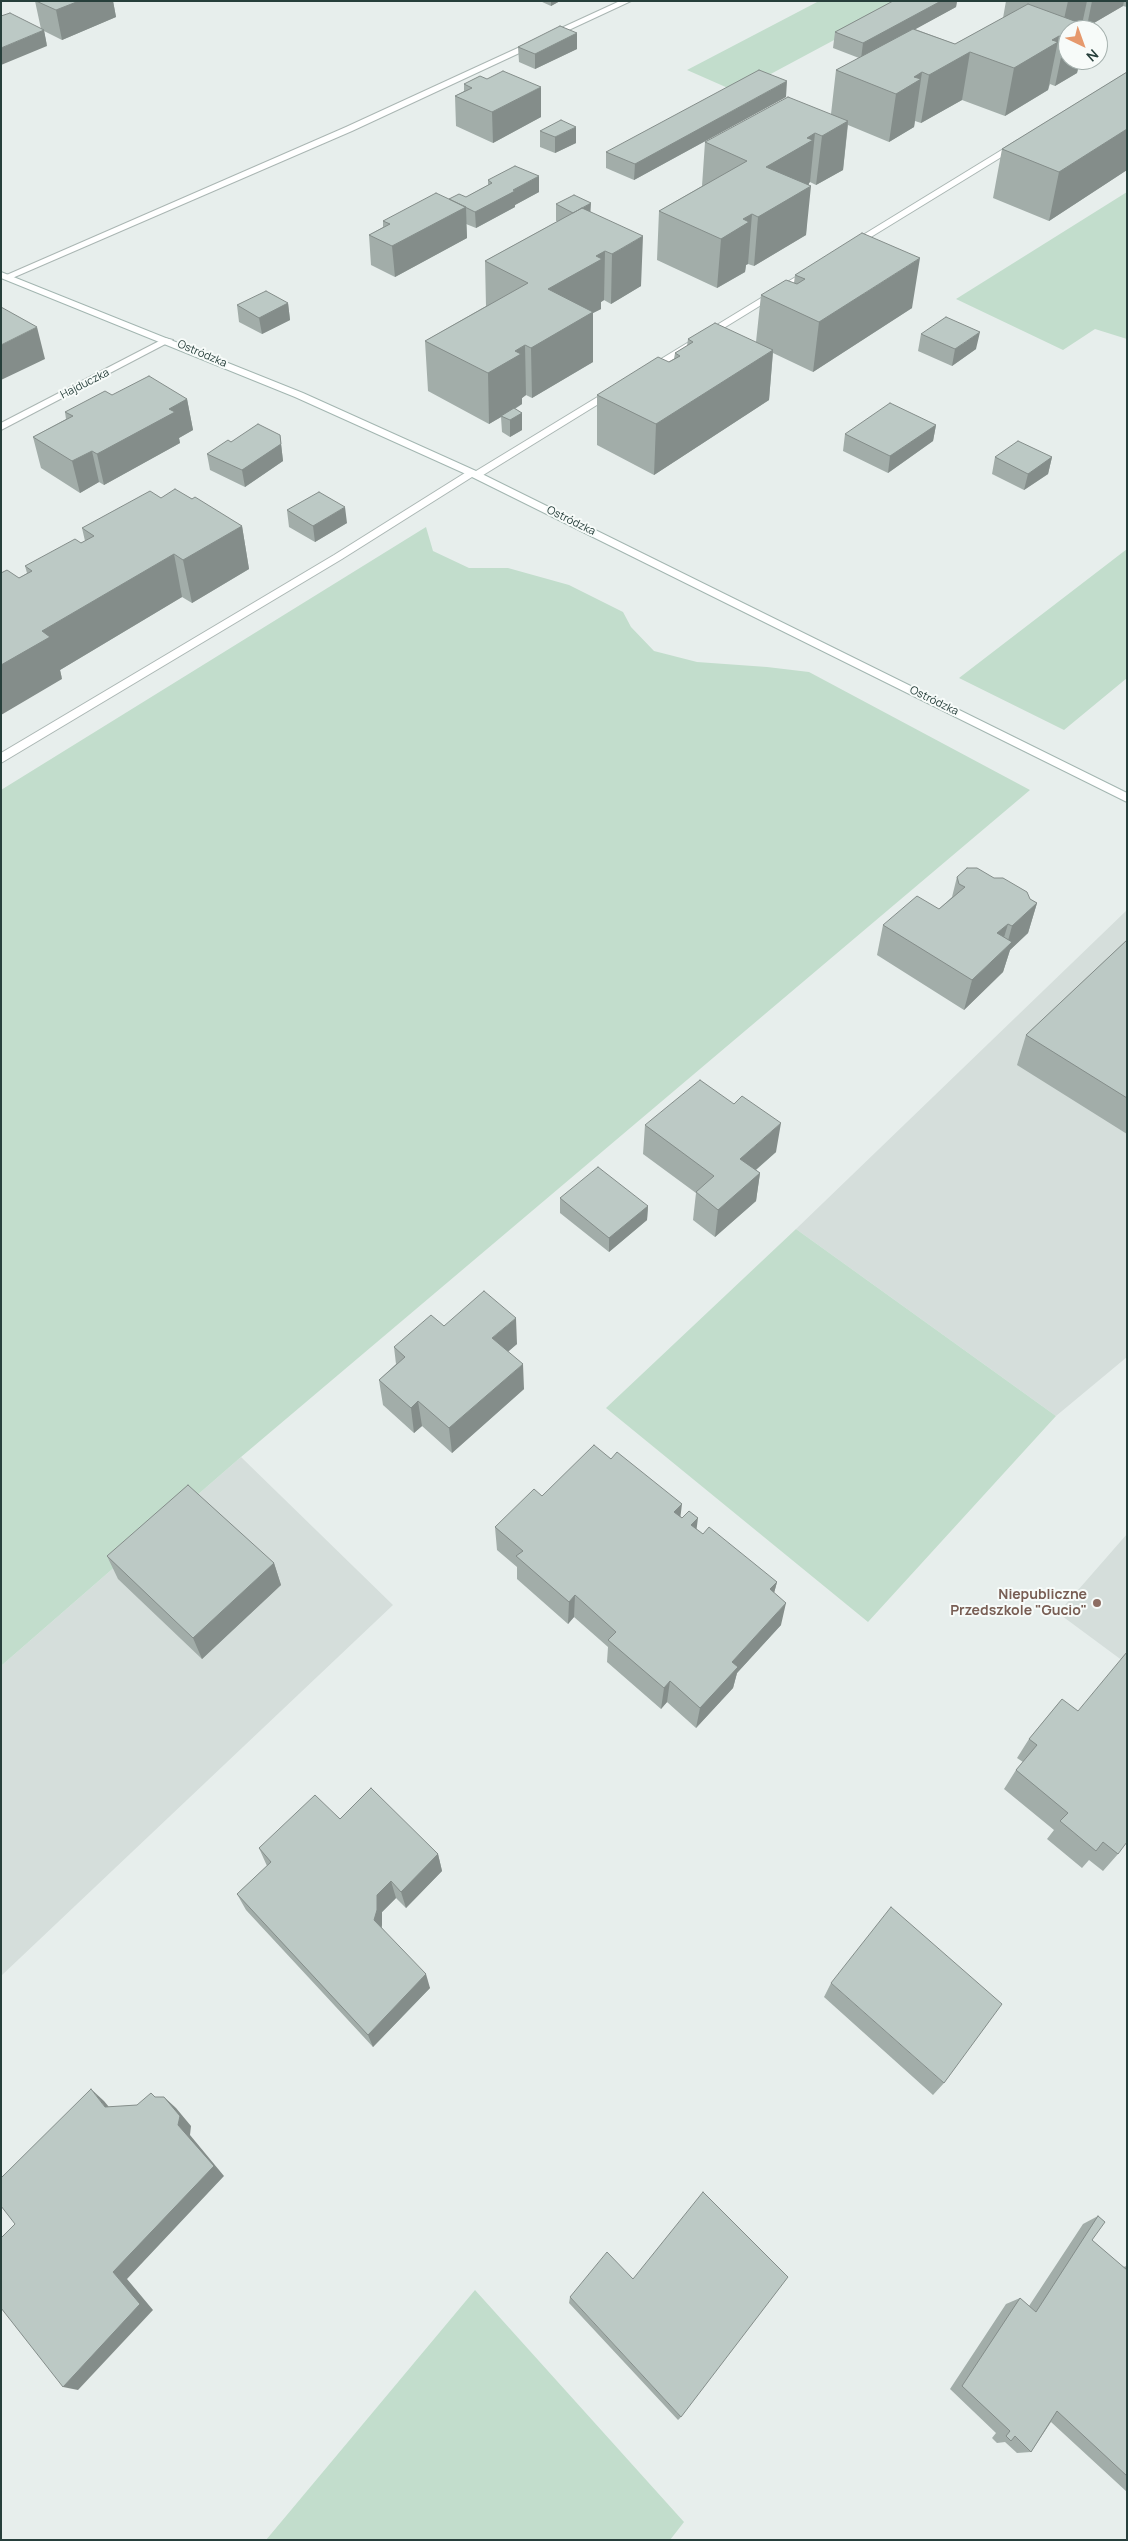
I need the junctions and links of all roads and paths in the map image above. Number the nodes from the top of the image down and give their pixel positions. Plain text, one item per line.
1 (627, 1) edge
2 (1025, 139) edge
3 (840, 253) edge
4 (823, 263) edge
5 (4, 276) edge
6 (168, 340) junction
7 (639, 376) edge
8 (622, 386) edge
9 (1, 427) edge
10 (474, 474) junction
11 (1, 759) edge
12 (1127, 798) edge

1 - 5 street
2 - 3 street
4 - 7 street
5 - 6 street, Ostródzka
6 - 9 street, Hajduczka
6 - 10 street, Ostródzka
8 - 10 street
10 - 11 street
10 - 12 street, Ostródzka

